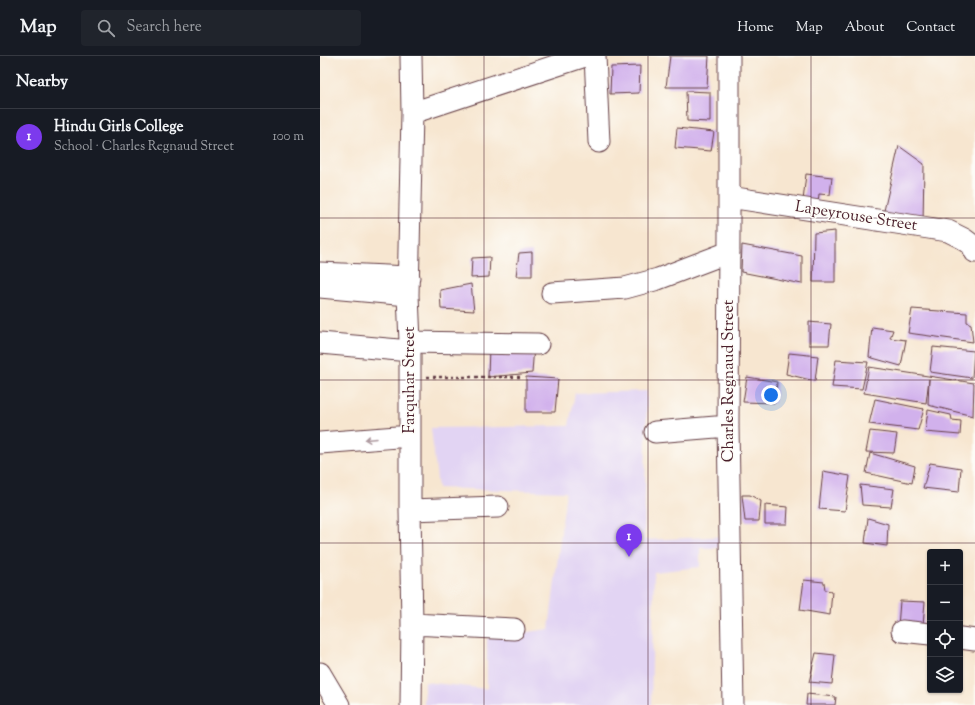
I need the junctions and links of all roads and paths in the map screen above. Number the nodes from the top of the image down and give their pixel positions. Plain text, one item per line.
1 (411, 56) edge
2 (585, 56) edge
3 (595, 56) edge
4 (729, 56) edge
5 (412, 113) junction
6 (599, 142) dead end
7 (729, 197) junction
8 (729, 252) junction
9 (975, 252) edge
10 (320, 273) edge
11 (408, 286) junction
12 (320, 287) edge
13 (552, 292) dead end
14 (320, 344) edge
15 (538, 344) dead end
16 (410, 347) junction
17 (410, 377) junction
18 (523, 377) dead end
19 (728, 426) junction
20 (655, 432) dead end
21 (410, 436) junction
22 (320, 443) edge
23 (498, 507) dead end
24 (410, 510) junction
25 (412, 624) junction
26 (514, 629) dead end
27 (902, 631) dead end
28 (927, 634) edge
29 (963, 638) edge
30 (975, 640) edge
31 (320, 673) edge
32 (339, 705) edge
33 (411, 705) edge
34 (733, 705) edge

1 - 5 street, Farquhar Street
2 - 5 street
3 - 6 street
4 - 7 street, Charles Regnaud Street
5 - 11 street, Farquhar Street
7 - 8 street, Charles Regnaud Street
7 - 9 street, Lapeyrouse Street
8 - 13 street
8 - 19 street, Charles Regnaud Street
10 - 11 street
11 - 12 street
11 - 16 street, Farquhar Street
14 - 16 street
15 - 16 street
16 - 17 street, Farquhar Street
17 - 18 path
17 - 21 street, Farquhar Street
19 - 20 street
19 - 34 street, Charles Regnaud Street
21 -> 22 street
21 - 24 street, Farquhar Street
23 - 24 street
24 - 25 street, Farquhar Street
25 - 26 street
25 - 33 street, Farquhar Street
27 - 28 street
29 - 30 street
31 - 32 street

